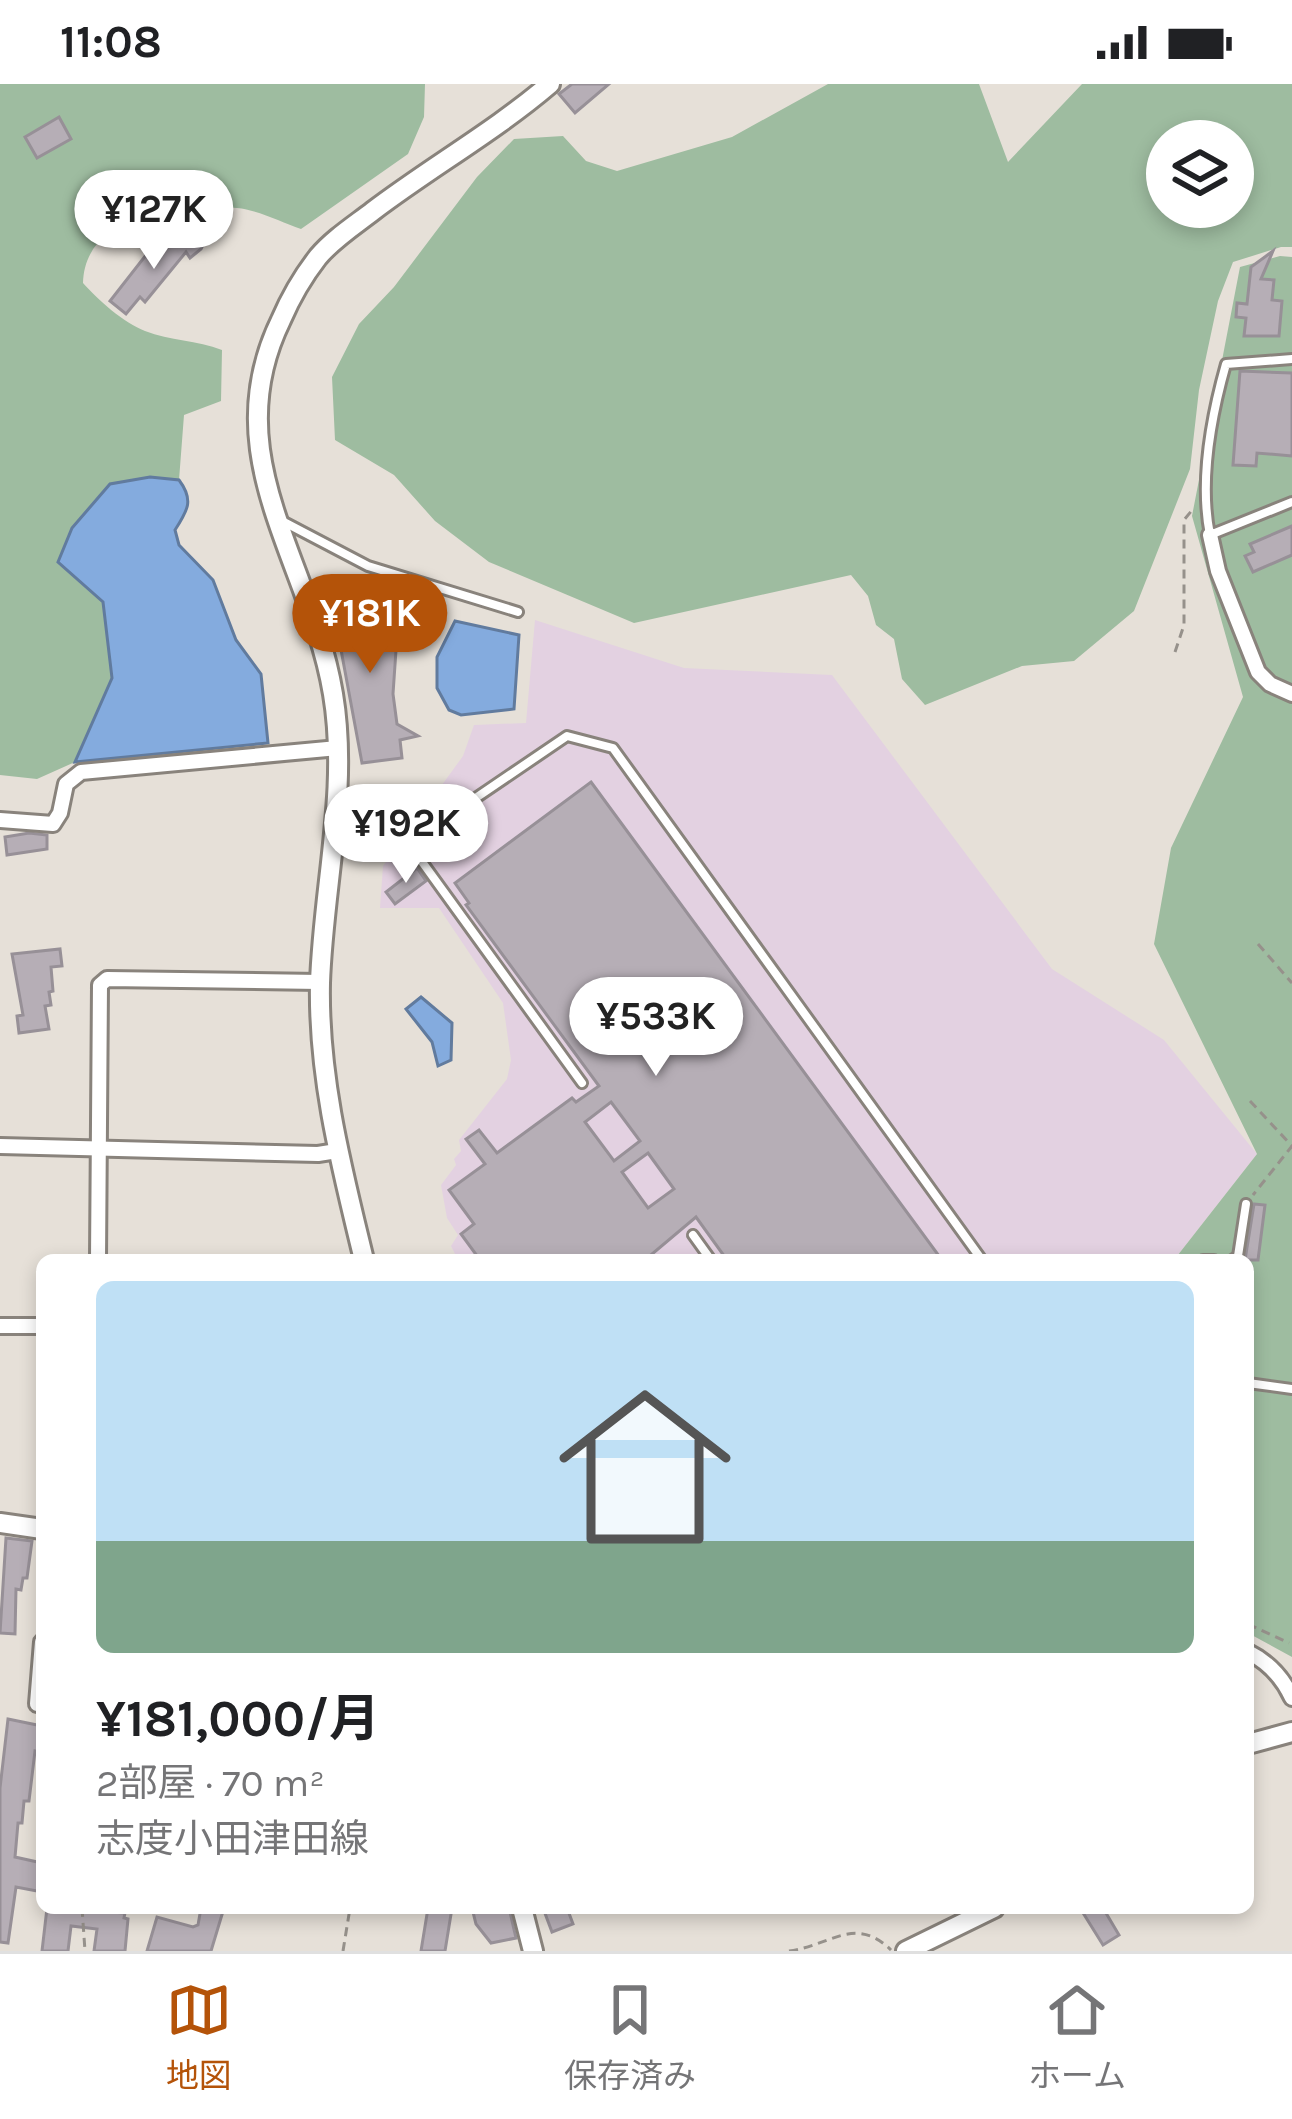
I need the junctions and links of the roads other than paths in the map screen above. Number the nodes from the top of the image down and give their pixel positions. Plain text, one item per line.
1 (550, 84) edge
2 (1292, 359) edge
3 (1292, 502) edge
4 (277, 519) junction
5 (1210, 535) junction
6 (518, 612) dead end
7 (1292, 694) edge
8 (338, 748) junction
9 (0, 820) edge
10 (320, 982) junction
11 (582, 1083) dead end
12 (0, 1146) edge
13 (101, 1148) junction
14 (337, 1151) junction
15 (1246, 1204) road end
16 (694, 1235) dead end
17 (98, 1254) edge
18 (363, 1254) edge
19 (707, 1254) edge
20 (978, 1254) edge
21 (1238, 1254) edge
22 (0, 1326) edge
23 (36, 1326) edge
24 (1254, 1385) edge
25 (1292, 1389) edge
26 (0, 1523) edge
27 (36, 1528) edge
28 (1254, 1655) edge
29 (1290, 1687) edge
30 (1292, 1732) edge
31 (1254, 1742) edge
32 (524, 1914) edge
33 (982, 1914) edge
34 (533, 1951) edge
35 (906, 1951) edge

1 - 4 main road
2 - 5 lane
3 - 5 lane
4 - 6 lane
4 - 8 main road
5 - 7 street
8 - 9 street
8 - 10 main road
10 - 13 street
10 - 14 main road
11 - 20 lane
12 - 13 street
13 - 14 street
13 - 17 street
14 - 18 main road
15 - 21 lane
16 - 19 lane
22 - 23 street
24 - 25 lane
26 - 27 main road
28 - 29 street
30 - 31 main road
32 - 34 main road
33 - 35 main road

